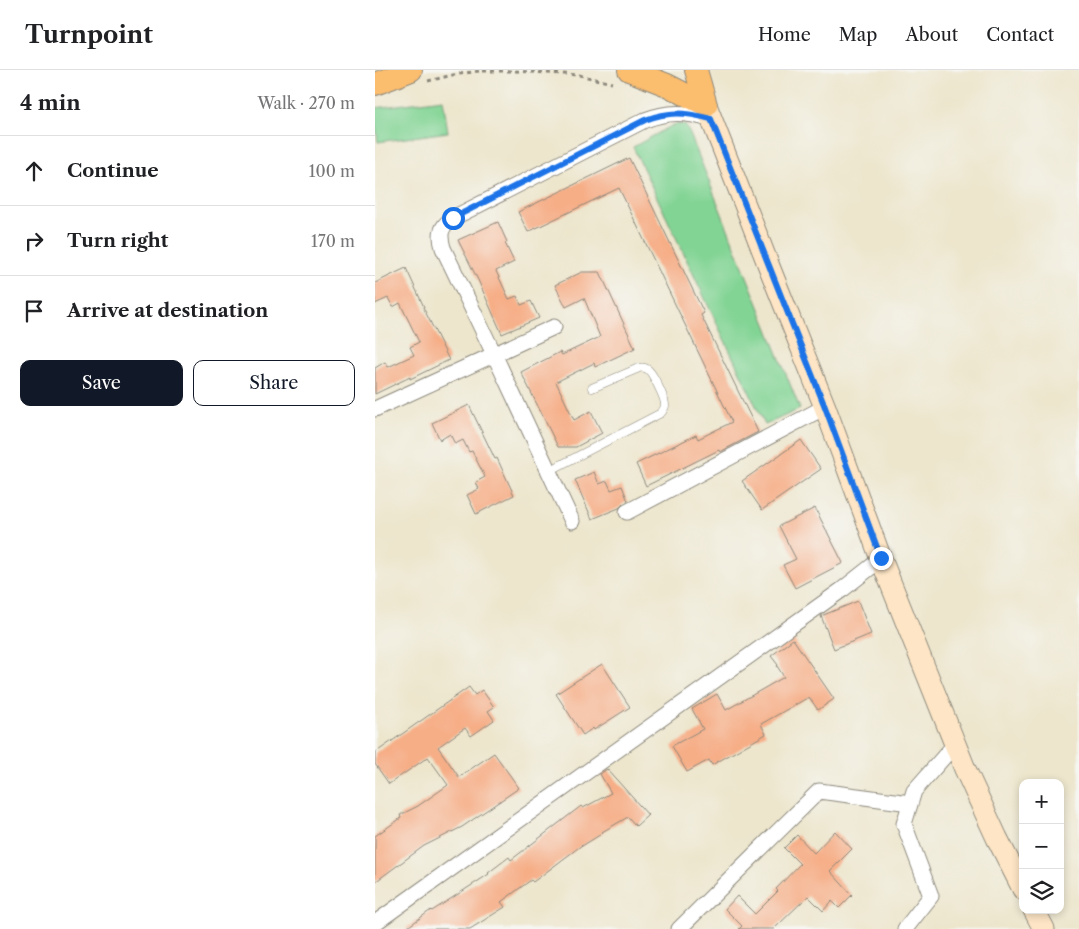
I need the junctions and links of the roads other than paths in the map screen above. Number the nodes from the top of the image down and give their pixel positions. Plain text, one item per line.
1 (695, 70) edge
2 (627, 74) edge
3 (419, 76) edge
4 (375, 84) edge
5 (708, 112) junction
6 (554, 327) dead end
7 (494, 354) junction
8 (592, 388) dead end
9 (825, 407) junction
10 (375, 409) edge
11 (549, 470) junction
12 (627, 512) dead end
13 (572, 522) dead end
14 (881, 558) junction
15 (956, 744) junction
16 (910, 803) junction
17 (1019, 881) edge
18 (1036, 914) edge
19 (375, 923) edge
20 (679, 929) edge
21 (905, 929) edge
22 (1044, 929) edge

1 - 5 main road
2 - 5 main road
3 - 4 main road
5 - 7 street
5 - 9 street
6 - 7 street
7 - 10 street
7 - 11 street
8 - 11 lane
9 - 12 street
9 - 14 street
11 - 13 street
14 - 15 street
14 - 19 street
15 - 16 street
15 - 17 street
16 - 20 street
16 - 21 street
18 - 22 street

